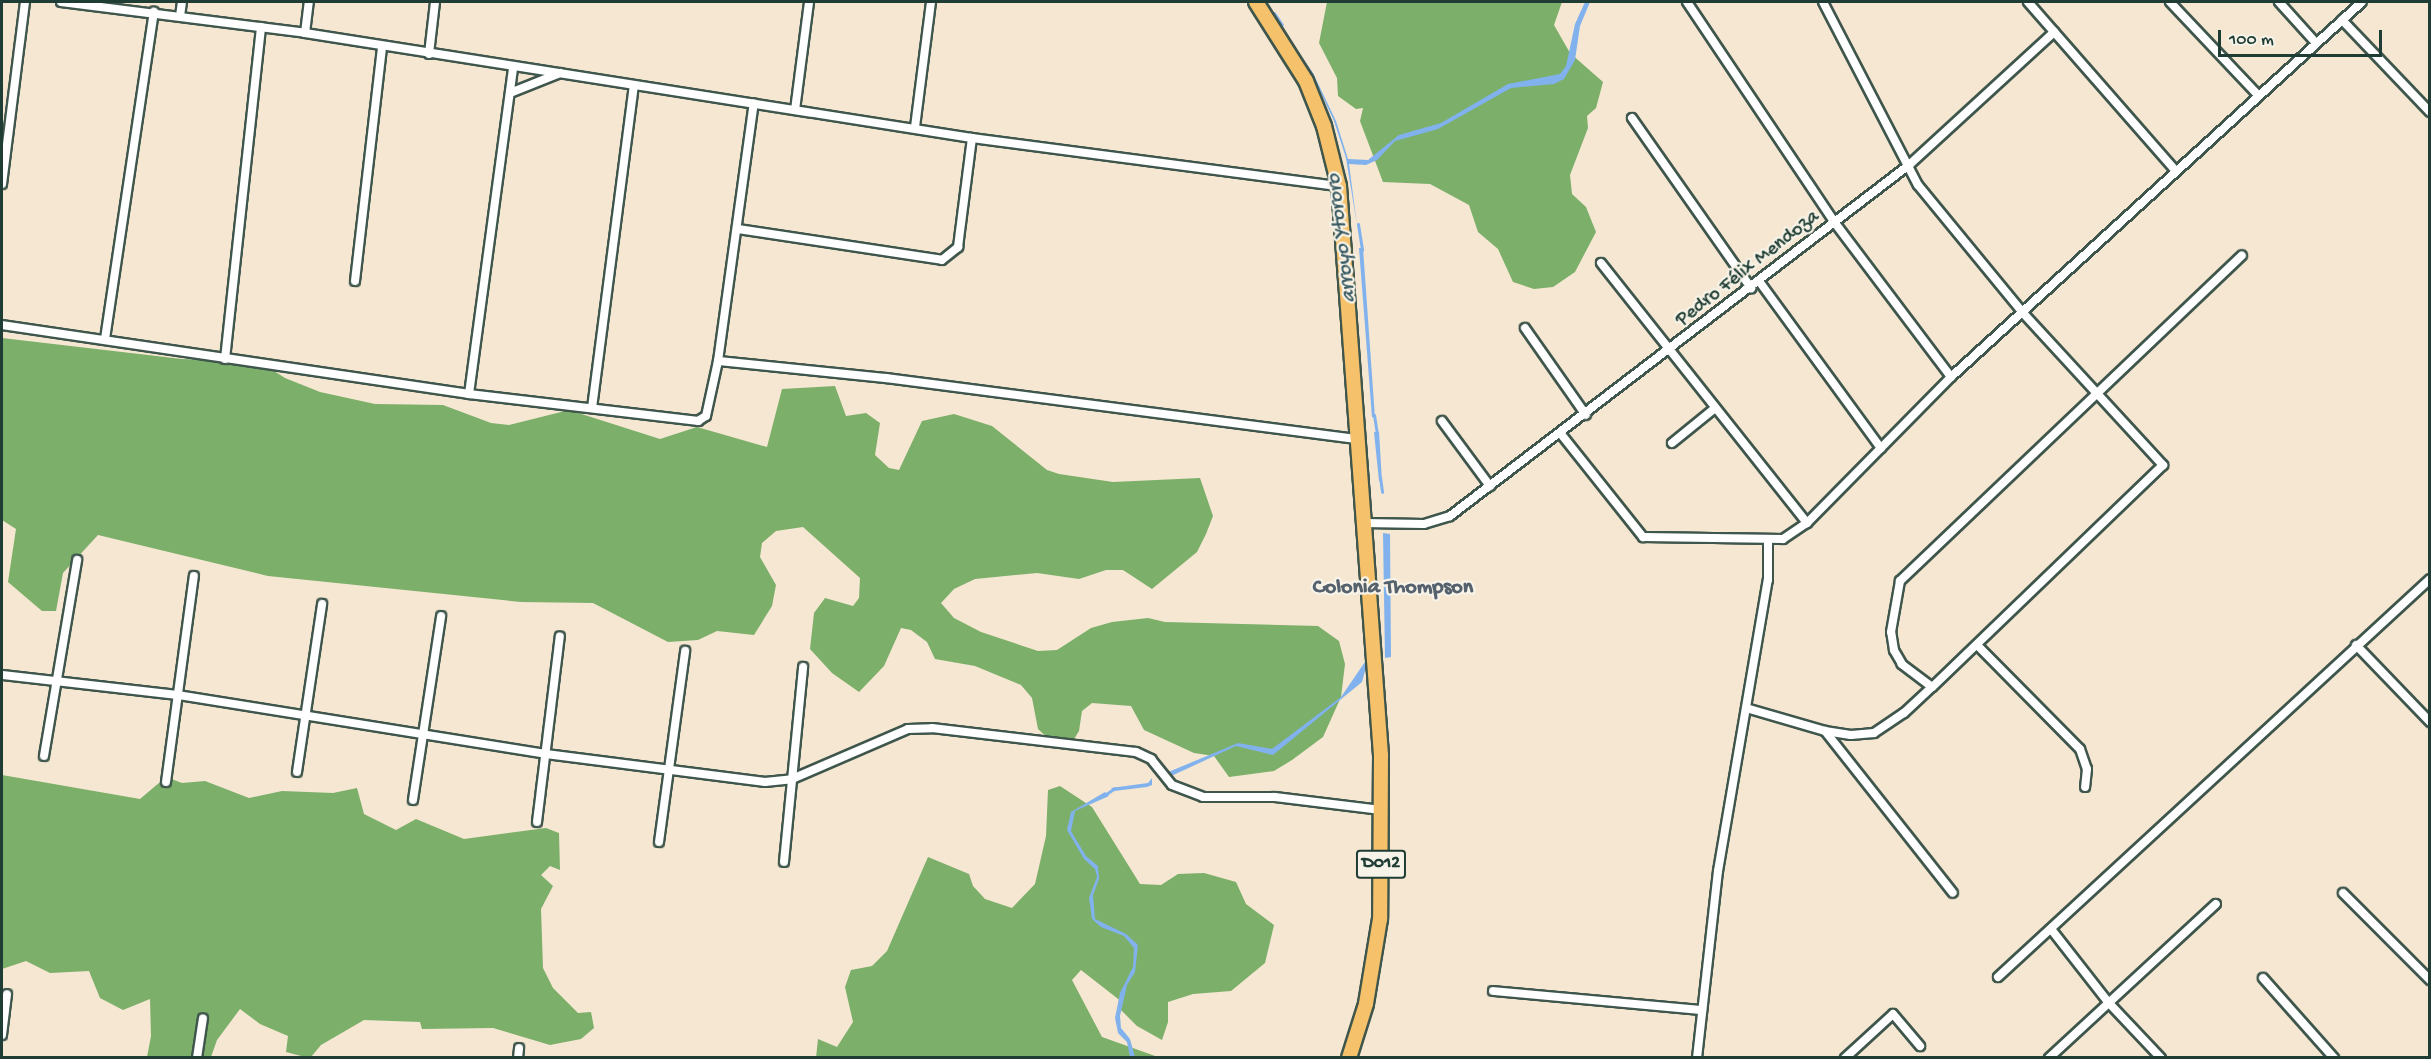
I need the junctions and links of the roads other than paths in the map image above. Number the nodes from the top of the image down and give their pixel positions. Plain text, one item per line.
1 (25, 2) edge
2 (61, 2) edge
3 (182, 2) edge
4 (309, 2) edge
5 (435, 2) edge
6 (809, 2) edge
7 (931, 2) edge
8 (1256, 2) edge
9 (1687, 2) edge
10 (2028, 2) edge
11 (2170, 2) edge
12 (2279, 2) edge
13 (2362, 2) edge
14 (1827, 3) edge
15 (154, 12) junction
16 (180, 16) junction
17 (2342, 20) junction
18 (261, 27) junction
19 (2054, 32) junction
20 (304, 33) junction
21 (2316, 43) junction
22 (382, 47) junction
23 (429, 54) junction
24 (513, 67) junction
25 (560, 73) junction
26 (634, 87) junction
27 (510, 93) junction
28 (2257, 94) junction
29 (754, 104) junction
30 (795, 110) junction
31 (2430, 112) edge
32 (1632, 118) dead end
33 (915, 127) junction
34 (972, 138) junction
35 (1909, 165) junction
36 (2175, 170) junction
37 (2, 184) edge
38 (1339, 186) junction
39 (1835, 223) junction
40 (738, 230) junction
41 (2242, 255) dead end
42 (1601, 263) dead end
43 (355, 281) dead end
44 (1759, 281) junction
45 (1751, 288) junction
46 (2023, 313) junction
47 (2, 325) edge
48 (1525, 328) dead end
49 (105, 339) junction
50 (1669, 351) junction
51 (225, 359) junction
52 (718, 361) junction
53 (1951, 377) junction
54 (2099, 392) junction
55 (469, 394) junction
56 (592, 408) junction
57 (1715, 408) junction
58 (1586, 414) junction
59 (1442, 421) dead end
60 (1561, 434) junction
61 (1358, 439) junction
62 (1672, 442) dead end
63 (1881, 448) junction
64 (1490, 486) junction
65 (1364, 523) junction
66 (1807, 523) junction
67 (1768, 539) junction
68 (77, 560) dead end
69 (195, 576) dead end
70 (2430, 579) edge
71 (322, 604) dead end
72 (441, 616) dead end
73 (560, 636) dead end
74 (2356, 645) junction
75 (1978, 646) junction
76 (685, 651) dead end
77 (803, 667) dead end
78 (2, 675) edge
79 (54, 682) junction
80 (1932, 687) junction
81 (178, 695) junction
82 (1746, 708) junction
83 (304, 716) junction
84 (2430, 722) edge
85 (1825, 731) junction
86 (423, 735) junction
87 (546, 754) junction
88 (44, 756) dead end
89 (668, 770) junction
90 (297, 772) dead end
91 (792, 779) junction
92 (166, 782) dead end
93 (2085, 787) dead end
94 (413, 800) dead end
95 (1381, 810) junction
96 (537, 822) dead end
97 (659, 843) dead end
98 (784, 862) dead end
99 (1953, 893) dead end
100 (2343, 893) dead end
101 (2216, 904) dead end
102 (2051, 929) junction
103 (1998, 977) dead end
104 (2263, 978) dead end
105 (2430, 980) edge
106 (1493, 991) dead end
107 (7, 994) dead end
108 (2108, 1002) junction
109 (1702, 1010) junction
110 (203, 1018) dead end
111 (2, 1035) edge
112 (1920, 1047) dead end
113 (197, 1058) edge
114 (1349, 1058) edge
115 (1697, 1058) edge
116 (1845, 1058) edge
117 (2049, 1058) edge
118 (2162, 1058) edge
119 (2334, 1058) edge

1 - 37 street
2 - 15 street
3 - 16 street
4 - 20 street
5 - 23 street
6 - 30 street
7 - 33 street
8 - 38 main road, D012
9 - 39 street
10 - 19 street
11 - 28 street
12 - 21 street
13 - 17 street
14 - 35 street
15 - 16 street
15 - 49 street
16 - 18 street
17 - 21 street
17 - 31 street
18 - 20 street
18 - 51 street
19 - 35 street, Pedro Félix Mendoza
19 - 36 street
20 - 22 street
21 - 28 street
22 - 23 street
22 - 43 street
23 - 24 street
24 - 25 street
24 - 27 street
25 - 26 street
25 - 27 street
26 - 29 street
26 - 56 street
27 - 55 street
28 - 36 street
29 - 30 street
29 - 40 street
30 - 33 street
32 - 45 street
33 - 34 street
34 - 38 street
34 - 40 street
35 - 39 street, Pedro Félix Mendoza
35 - 46 street
36 - 46 street
38 - 61 main road, D012
39 - 44 street, Pedro Félix Mendoza
39 - 53 street
40 - 52 street
41 - 54 street
42 - 50 street
44 - 45 street, Pedro Félix Mendoza
44 - 63 street
45 - 50 street, Pedro Félix Mendoza
46 - 53 street
46 - 54 street
47 - 49 street
48 - 58 street
49 - 51 street
50 - 57 street
50 - 58 street, Pedro Félix Mendoza
51 - 55 street
52 - 56 street
52 - 61 street
53 - 63 street
54 - 75 street
54 - 80 street
55 - 56 street
57 - 62 street
57 - 66 street
58 - 60 street, Pedro Félix Mendoza
59 - 64 street
60 - 64 street, Pedro Félix Mendoza
60 - 67 street
61 - 65 main road, D012
63 - 66 street
64 - 65 street, Pedro Félix Mendoza
65 - 95 main road, D012
66 - 67 street
67 - 82 street
68 - 79 street
69 - 81 street
70 - 74 street
71 - 83 street
72 - 86 street
73 - 87 street
74 - 84 street
74 - 102 street
75 - 80 street
75 - 93 street
76 - 89 street
77 - 91 street
78 - 79 street
79 - 81 street
79 - 88 street
80 - 85 street
81 - 83 street
81 - 92 street
82 - 85 street
82 - 109 street
83 - 86 street
83 - 90 street
85 - 99 street
86 - 87 street
86 - 94 street
87 - 89 street
87 - 96 street
89 - 91 street
89 - 97 street
91 - 95 street
91 - 98 street
95 - 114 main road, D012
100 - 105 street
101 - 108 street
102 - 103 street
102 - 108 street
104 - 119 street
106 - 109 street
107 - 111 street
108 - 117 street
108 - 118 street
109 - 115 street
110 - 113 street
112 - 116 street

